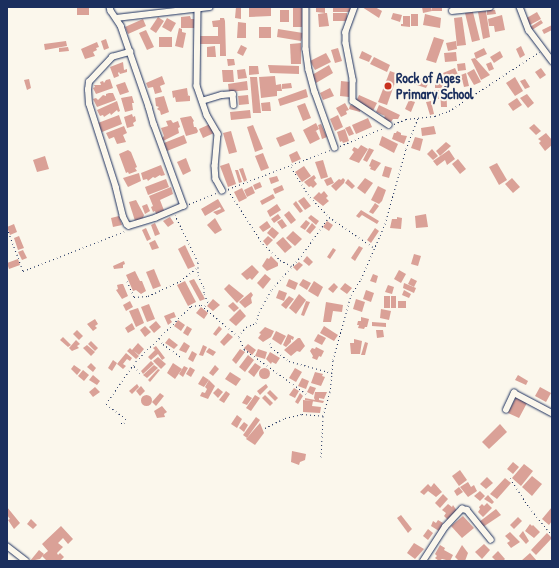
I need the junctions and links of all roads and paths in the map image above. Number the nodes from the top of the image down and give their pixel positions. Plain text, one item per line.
1 (110, 7) edge
2 (209, 7) edge
3 (306, 7) edge
4 (355, 7) edge
5 (490, 7) edge
6 (520, 7) edge
7 (198, 9) junction
8 (452, 11) dead end
9 (116, 18) junction
10 (543, 50) junction
11 (130, 52) junction
12 (552, 61) edge
13 (202, 102) junction
14 (234, 105) dead end
15 (418, 117) junction
16 (389, 125) junction
17 (335, 148) junction
18 (290, 166) junction
19 (225, 190) junction
20 (184, 206) junction
21 (173, 211) junction
22 (329, 218) junction
23 (129, 226) junction
24 (7, 228) edge
25 (374, 248) junction
26 (292, 266) junction
27 (198, 267) junction
28 (127, 282) dead end
29 (204, 307) junction
30 (238, 336) junction
31 (159, 338) junction
32 (270, 343) dead end
33 (181, 357) dead end
34 (133, 365) junction
35 (140, 373) dead end
36 (332, 373) junction
37 (308, 395) dead end
38 (506, 410) dead end
39 (552, 413) edge
40 (323, 416) junction
41 (121, 423) dead end
42 (265, 428) dead end
43 (321, 457) dead end
44 (510, 478) dead end
45 (552, 535) edge
46 (491, 540) dead end
47 (7, 546) edge
48 (426, 559) edge
49 (26, 561) edge

1 - 9 street
2 - 7 street
3 - 17 street
4 - 16 street
5 - 8 street
6 - 10 street
7 - 9 street
7 - 13 street
9 - 11 street
10 - 12 street
10 - 15 path
11 - 20 street
11 - 23 street
13 - 14 street
13 - 19 street
15 - 16 path
15 - 25 path
16 - 17 path
17 - 18 path
18 - 19 path
18 - 22 path
19 - 20 path
19 - 26 path
20 - 21 street
21 - 23 street
21 - 27 path
22 - 25 path
22 - 26 path
23 - 24 path
25 - 36 path
26 - 30 path
27 - 28 path
27 - 29 path
29 - 30 path
29 - 31 path
30 - 37 path
31 - 33 path
31 - 34 path
32 - 36 path
34 - 35 path
34 - 41 path
36 - 40 path
38 - 39 street
40 - 42 path
40 - 43 path
44 - 45 path
46 - 48 street
47 - 49 street

